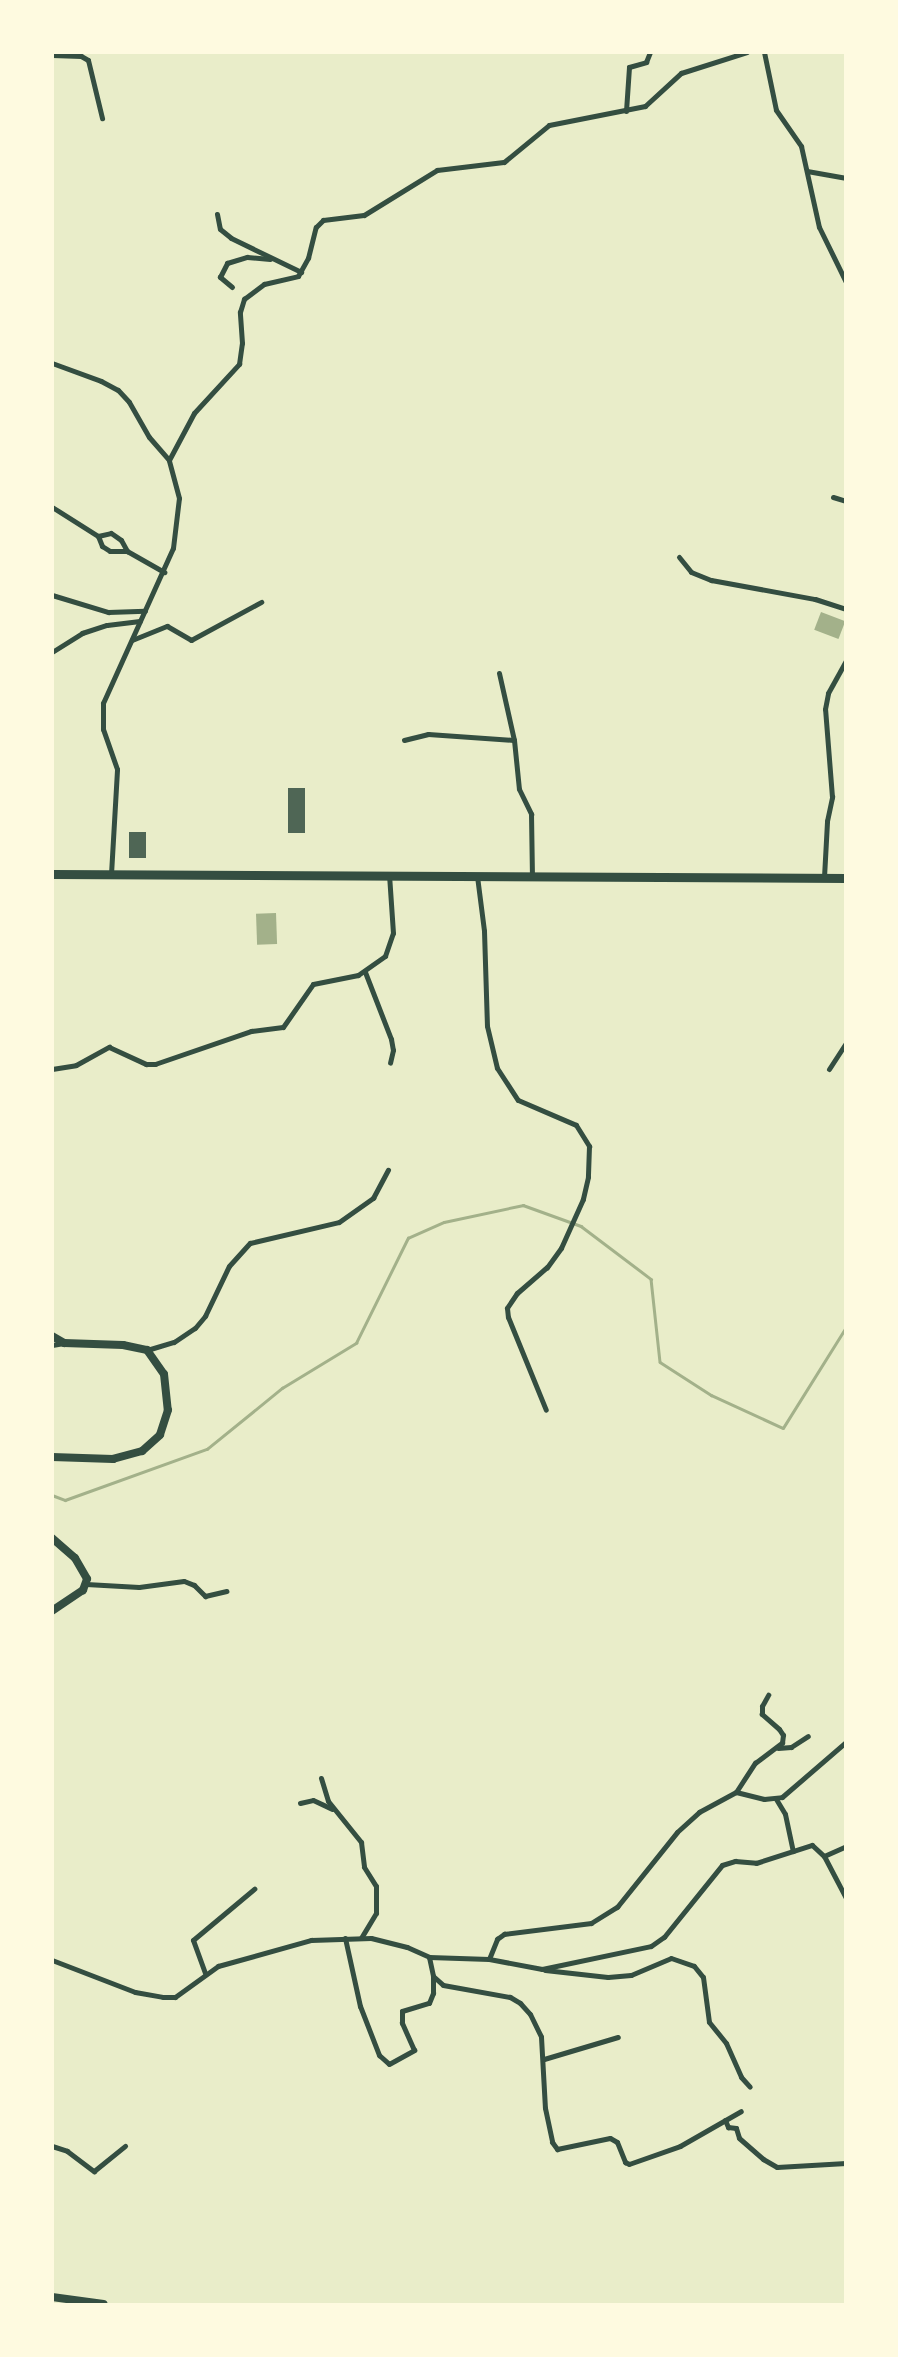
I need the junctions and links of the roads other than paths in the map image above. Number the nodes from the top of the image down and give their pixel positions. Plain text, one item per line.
1 (650, 52) edge
2 (747, 52) edge
3 (764, 52) edge
4 (52, 55) edge
5 (626, 111) junction
6 (102, 118) dead end
7 (807, 171) junction
8 (845, 178) edge
9 (217, 214) dead end
10 (276, 260) junction
11 (302, 272) junction
12 (845, 282) edge
13 (232, 288) dead end
14 (52, 363) edge
15 (169, 460) junction
16 (833, 497) dead end
17 (845, 501) edge
18 (52, 507) edge
19 (98, 536) junction
20 (127, 551) junction
21 (679, 558) dead end
22 (164, 572) junction
23 (52, 596) edge
24 (261, 601) dead end
25 (845, 609) edge
26 (145, 611) junction
27 (140, 621) junction
28 (132, 640) junction
29 (52, 652) edge
30 (845, 660) edge
31 (499, 673) dead end
32 (404, 740) dead end
33 (514, 740) junction
34 (52, 874) edge
35 (111, 874) junction
36 (388, 874) junction
37 (477, 875) junction
38 (532, 876) junction
39 (824, 877) junction
40 (845, 878) edge
41 (365, 972) junction
42 (845, 1043) edge
43 (390, 1063) dead end
44 (52, 1069) edge
45 (829, 1069) dead end
46 (388, 1170) dead end
47 (52, 1336) edge
48 (64, 1343) junction
49 (52, 1345) edge
50 (147, 1350) junction
51 (546, 1410) dead end
52 (52, 1457) edge
53 (52, 1538) edge
54 (86, 1584) junction
55 (226, 1591) dead end
56 (52, 1611) edge
57 (768, 1695) dead end
58 (808, 1736) dead end
59 (845, 1742) edge
60 (778, 1748) junction
61 (321, 1778) dead end
62 (736, 1792) junction
63 (776, 1799) junction
64 (300, 1803) dead end
65 (336, 1811) junction
66 (845, 1846) edge
67 (793, 1851) junction
68 (824, 1856) junction
69 (254, 1889) dead end
70 (845, 1898) edge
71 (345, 1938) junction
72 (362, 1938) junction
73 (429, 1957) junction
74 (489, 1959) junction
75 (52, 1960) edge
76 (541, 1969) junction
77 (205, 1973) junction
78 (433, 1976) junction
79 (618, 2037) dead end
80 (544, 2059) junction
81 (750, 2087) dead end
82 (741, 2111) dead end
83 (724, 2120) junction
84 (52, 2146) edge
85 (125, 2147) dead end
86 (845, 2163) edge
87 (52, 2297) edge
88 (104, 2305) edge

1 - 5 street
2 - 5 street
3 - 7 street
4 - 6 street
5 - 11 street
7 - 8 street
7 - 12 street
9 - 10 street
10 - 11 street
10 - 13 street
11 - 15 street
14 - 15 street
15 - 22 street
16 - 17 street
18 - 19 street
19 - 20 street
19 - 20 street
20 - 22 street
21 - 25 street
22 - 26 street
23 - 26 street
24 - 28 street
26 - 27 street
27 - 28 street
27 - 29 street
28 - 35 street
30 - 39 street
31 - 33 street
32 - 33 street
33 - 38 street
34 - 35 highway
35 - 36 highway
36 - 37 highway
36 - 41 street
37 - 38 highway
37 - 51 street
38 - 39 highway
39 - 40 highway
41 - 43 street
41 - 44 street
42 - 45 street
46 - 50 street
47 - 48 main road
48 - 49 street
48 - 50 main road
50 - 52 main road
53 - 54 main road
54 - 55 street
54 - 56 main road
57 - 60 street
58 - 60 street
59 - 63 street
60 - 62 street
61 - 65 street
62 - 63 street
62 - 74 street
63 - 67 street
64 - 65 street
65 - 72 street
66 - 68 street
67 - 68 street
67 - 76 street
68 - 70 street
69 - 77 street
71 - 72 street
71 - 77 street
71 - 78 street
72 - 73 street
73 - 74 street
73 - 78 street
74 - 76 street
75 - 77 street
76 - 81 street
78 - 80 street
79 - 80 street
80 - 83 street
82 - 83 street
83 - 86 street
84 - 85 street
87 - 88 main road

